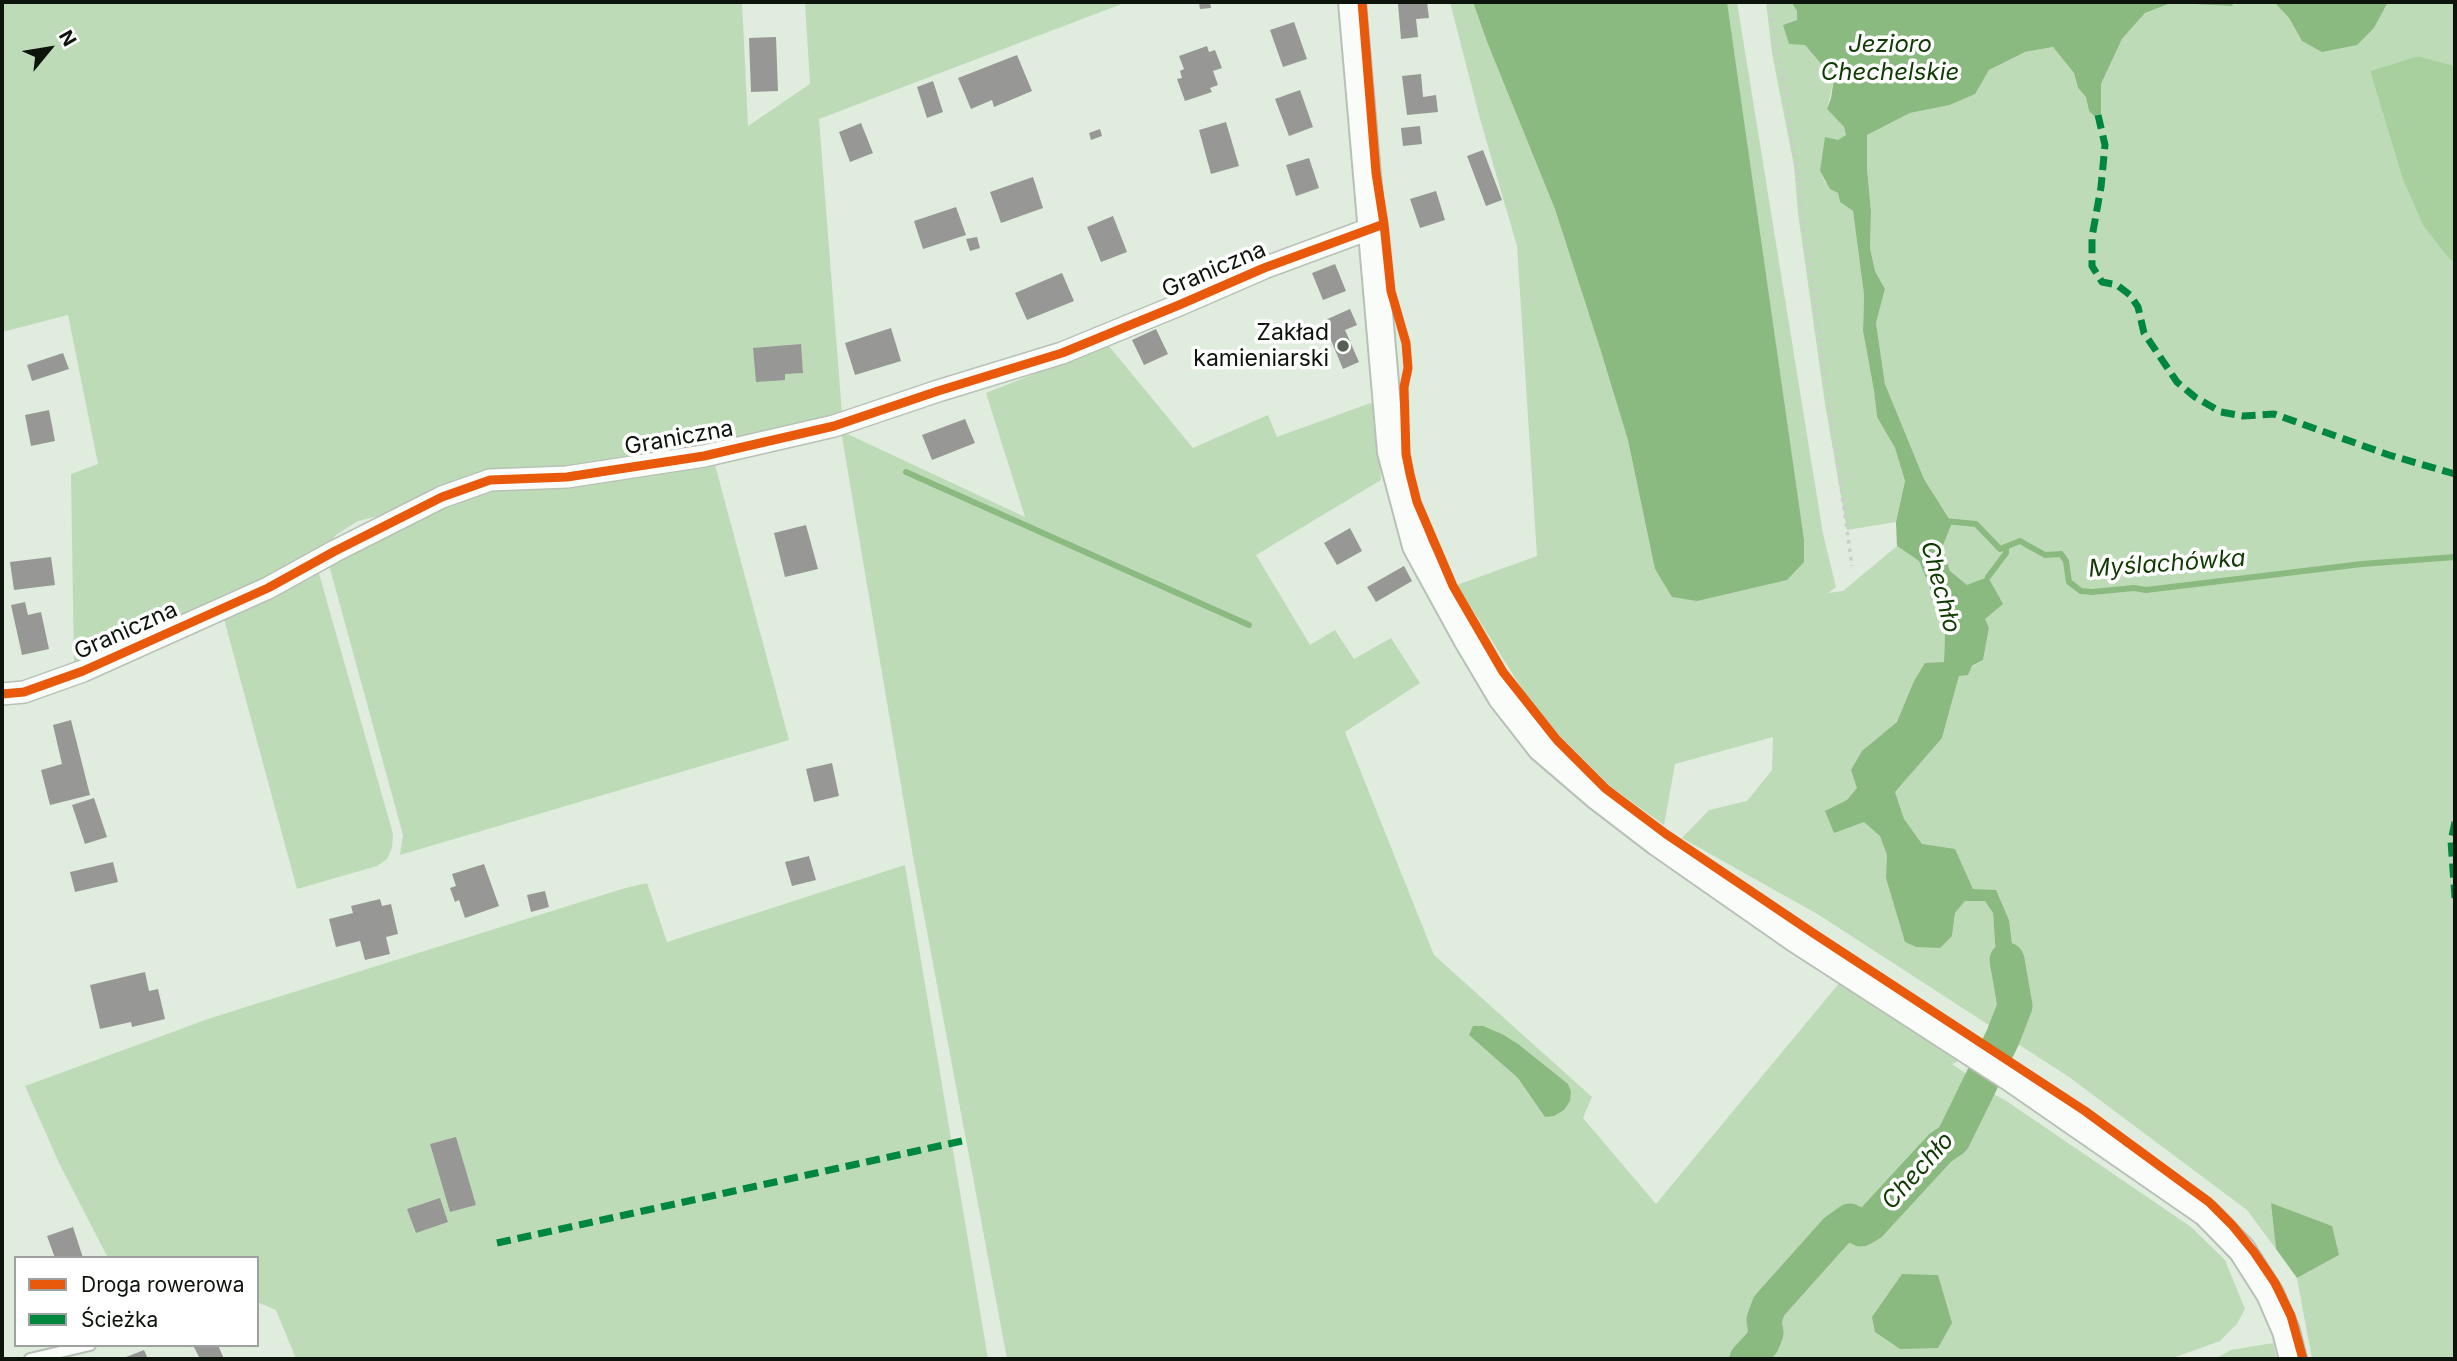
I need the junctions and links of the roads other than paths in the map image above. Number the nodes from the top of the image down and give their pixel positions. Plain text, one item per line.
1 (1352, 2) edge
2 (1371, 228) junction
3 (2, 694) edge
4 (81, 1347) edge
5 (30, 1359) edge
6 (2293, 1359) edge

1 - 2 street
2 - 3 street, Graniczna
2 - 6 street
4 - 5 lane

